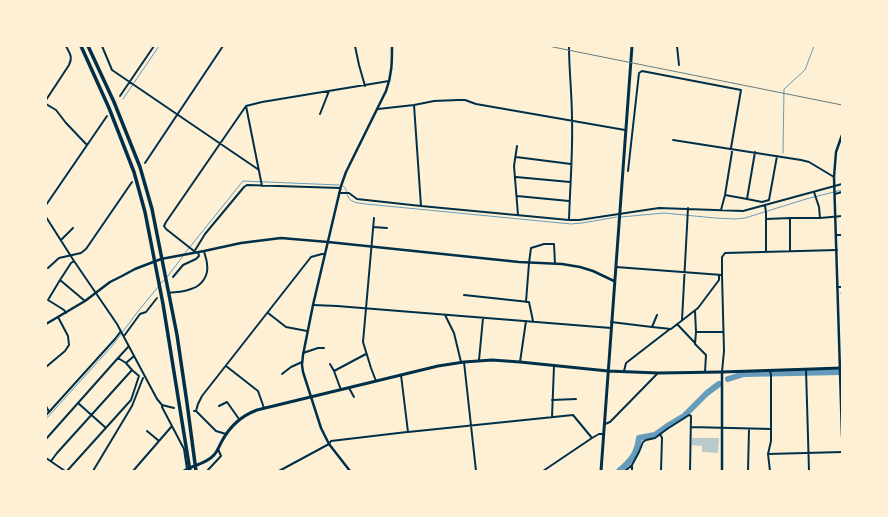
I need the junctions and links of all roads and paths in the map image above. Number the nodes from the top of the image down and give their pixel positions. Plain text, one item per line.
1 (66, 46) edge
2 (79, 46) edge
3 (89, 46) edge
4 (102, 46) edge
5 (154, 46) edge
6 (223, 46) edge
7 (356, 46) edge
8 (392, 46) edge
9 (569, 46) edge
10 (632, 46) edge
11 (677, 46) edge
12 (679, 65) dead end
13 (390, 81) junction
14 (129, 83) junction
15 (365, 86) junction
16 (329, 91) junction
17 (120, 96) dead end
18 (46, 100) edge
19 (46, 104) edge
20 (414, 105) junction
21 (246, 106) junction
22 (378, 109) junction
23 (320, 114) dead end
24 (176, 115) junction
25 (107, 116) dead end
26 (572, 121) junction
27 (626, 130) junction
28 (842, 135) edge
29 (673, 140) dead end
30 (220, 144) junction
31 (87, 145) junction
32 (517, 146) dead end
33 (731, 148) junction
34 (755, 152) junction
35 (777, 156) junction
36 (516, 157) junction
37 (145, 163) dead end
38 (571, 164) junction
39 (259, 170) junction
40 (628, 171) dead end
41 (515, 176) junction
42 (834, 176) junction
43 (132, 182) dead end
44 (570, 182) junction
45 (842, 184) edge
46 (262, 186) junction
47 (835, 187) junction
48 (340, 188) junction
49 (814, 192) junction
50 (842, 192) edge
51 (339, 193) junction
52 (835, 194) junction
53 (725, 195) junction
54 (517, 196) junction
55 (747, 199) junction
56 (569, 201) junction
57 (46, 205) edge
58 (765, 205) junction
59 (421, 206) junction
60 (688, 208) junction
61 (721, 210) junction
62 (620, 213) junction
63 (518, 215) junction
64 (836, 216) junction
65 (842, 216) edge
66 (46, 217) edge
67 (374, 218) dead end
68 (790, 218) junction
69 (820, 218) junction
70 (766, 219) junction
71 (569, 220) junction
72 (373, 227) junction
73 (73, 228) dead end
74 (387, 228) dead end
75 (842, 234) edge
76 (836, 235) junction
77 (61, 240) junction
78 (328, 242) junction
79 (372, 246) junction
80 (837, 250) junction
81 (204, 251) junction
82 (790, 251) junction
83 (194, 252) junction
84 (198, 252) junction
85 (766, 252) junction
86 (325, 254) junction
87 (71, 255) junction
88 (161, 259) junction
89 (74, 261) junction
90 (155, 261) junction
91 (529, 263) junction
92 (555, 264) junction
93 (616, 267) junction
94 (48, 268) dead end
95 (685, 273) junction
96 (721, 275) junction
97 (173, 277) dead end
98 (60, 280) junction
99 (614, 281) junction
100 (842, 287) edge
101 (837, 288) junction
102 (96, 293) junction
103 (169, 293) junction
104 (464, 295) dead end
105 (156, 298) dead end
106 (47, 299) edge
107 (85, 301) junction
108 (526, 302) junction
109 (313, 305) junction
110 (366, 308) junction
111 (695, 311) junction
112 (66, 313) junction
113 (268, 313) junction
114 (445, 315) junction
115 (657, 315) dead end
116 (58, 317) junction
117 (483, 318) junction
118 (682, 320) junction
119 (526, 321) junction
120 (533, 321) junction
121 (611, 322) junction
122 (46, 323) edge
123 (677, 324) junction
124 (652, 327) junction
125 (611, 328) junction
126 (671, 329) junction
127 (121, 331) junction
128 (308, 331) junction
129 (696, 332) junction
130 (724, 332) junction
131 (124, 336) junction
132 (695, 344) junction
133 (129, 346) junction
134 (324, 348) dead end
135 (303, 353) junction
136 (366, 354) junction
137 (134, 356) junction
138 (118, 358) junction
139 (479, 361) junction
140 (302, 362) junction
141 (463, 362) junction
142 (520, 362) junction
143 (126, 363) junction
144 (330, 364) dead end
145 (554, 365) junction
146 (226, 366) junction
147 (46, 367) edge
148 (841, 368) edge
149 (806, 369) junction
150 (132, 370) junction
151 (770, 370) junction
152 (334, 371) junction
153 (608, 371) junction
154 (624, 372) junction
155 (705, 372) junction
156 (722, 372) junction
157 (658, 373) junction
158 (282, 374) dead end
159 (401, 375) junction
160 (143, 378) dead end
161 (376, 381) junction
162 (349, 388) junction
163 (342, 390) junction
164 (311, 397) junction
165 (354, 398) dead end
166 (552, 400) junction
167 (576, 400) dead end
168 (78, 403) junction
169 (162, 405) junction
170 (46, 406) edge
171 (219, 406) dead end
172 (174, 408) dead end
173 (264, 408) junction
174 (49, 412) junction
175 (46, 415) edge
176 (92, 415) junction
177 (552, 417) junction
178 (239, 419) junction
179 (604, 424) junction
180 (172, 426) junction
181 (471, 426) junction
182 (106, 428) junction
183 (691, 428) junction
184 (723, 428) junction
185 (749, 429) junction
186 (771, 429) junction
187 (147, 431) dead end
188 (408, 432) junction
189 (226, 434) junction
190 (604, 434) junction
191 (660, 434) junction
192 (842, 436) edge
193 (592, 438) junction
194 (46, 439) edge
195 (159, 441) junction
196 (329, 444) junction
197 (218, 450) junction
198 (842, 452) edge
199 (809, 453) junction
200 (768, 454) junction
201 (46, 458) edge
202 (51, 461) junction
203 (632, 465) junction
204 (195, 466) junction
205 (61, 470) edge
206 (187, 470) edge
207 (66, 471) edge
208 (93, 471) edge
209 (133, 471) edge
210 (196, 471) edge
211 (207, 471) edge
212 (279, 471) edge
213 (350, 471) edge
214 (476, 471) edge
215 (543, 471) edge
216 (601, 471) edge
217 (625, 471) edge
218 (632, 471) edge
219 (661, 471) edge
220 (690, 471) edge
221 (722, 471) edge
222 (748, 471) edge
223 (770, 471) edge
224 (809, 471) edge

1 - 18 street
2 - 90 highway
3 - 88 highway
4 - 14 street
5 - 14 street
6 - 24 street
7 - 15 street
8 - 13 street
9 - 26 street
10 - 27 main road
11 - 12 street
13 - 15 street
13 - 22 street
14 - 17 street
14 - 24 street
15 - 16 street
16 - 21 street
16 - 23 street
19 - 31 street
20 - 22 street
20 - 26 street
20 - 59 street
21 - 30 street
21 - 39 street
22 - 48 street
24 - 30 street
24 - 37 street
25 - 31 street
26 - 27 street
26 - 38 street
27 - 62 main road
28 - 42 street
29 - 33 street
30 - 39 street
30 - 83 street
31 - 57 street
32 - 36 street
33 - 34 street
33 - 40 street
33 - 53 street
34 - 35 street
34 - 55 street
35 - 42 street
35 - 55 street
36 - 38 street
36 - 41 street
38 - 44 street
39 - 46 street
41 - 44 street
41 - 54 street
42 - 47 street
43 - 87 street
44 - 56 street
45 - 47 street
46 - 48 street
46 - 83 street
47 - 49 street
47 - 52 street
48 - 51 street
49 - 58 street
49 - 69 street
50 - 52 street
51 - 59 street
51 - 78 street
52 - 64 street
53 - 55 street
53 - 61 street
54 - 56 street
54 - 63 street
56 - 71 street
58 - 61 street
58 - 70 street
59 - 63 street
60 - 61 street
60 - 62 street
60 - 95 street
62 - 71 street
62 - 93 main road
63 - 71 street
64 - 65 street
64 - 69 street
64 - 76 street
66 - 77 street
67 - 72 street
68 - 69 street
68 - 70 street
68 - 82 street
70 - 85 street
72 - 74 street
72 - 79 street
73 - 77 street
75 - 76 street
76 - 80 street
77 - 87 street
78 - 79 street
78 - 81 street
78 - 86 street
79 - 91 street
79 - 110 street
80 - 82 street
80 - 101 street
81 - 84 street
81 - 103 street
82 - 85 street
83 - 84 street
83 - 88 street
84 - 97 street
85 - 96 street
86 - 109 street
86 - 113 street
87 - 89 street
87 - 94 street
88 - 90 street
88 - 103 highway
89 - 98 street
89 - 102 street
90 - 102 street
90 - 206 highway
91 - 92 street
91 - 92 street
91 - 108 street
92 - 99 street
93 - 95 street
93 - 99 main road
95 - 96 street
95 - 118 street
96 - 111 street
96 - 130 street
98 - 106 street
98 - 107 street
99 - 121 main road
100 - 101 street
101 - 148 street
102 - 107 street
102 - 127 street
103 - 204 highway
104 - 108 street
105 - 131 street
106 - 112 street
107 - 112 street
108 - 120 street
109 - 110 street
109 - 128 street
110 - 114 street
110 - 136 street
111 - 118 street
111 - 129 street
112 - 116 street
113 - 128 street
113 - 146 street
114 - 117 street
114 - 141 street
115 - 124 street
116 - 122 street
116 - 147 street
117 - 119 street
117 - 139 street
118 - 123 street
119 - 120 street
119 - 142 street
120 - 125 street
121 - 124 street
121 - 125 main road
123 - 126 street
123 - 132 street
124 - 126 street
125 - 153 main road
126 - 154 street
127 - 131 street
127 - 174 street
128 - 135 street
129 - 130 street
129 - 132 street
130 - 156 street
131 - 133 street
132 - 155 street
133 - 137 street
133 - 138 street
134 - 135 street
135 - 140 street
136 - 152 street
136 - 161 street
137 - 143 street
137 - 169 street
138 - 143 street
138 - 168 street
139 - 141 main road
139 - 142 main road
140 - 158 street
140 - 164 street
141 - 159 main road
141 - 181 street
142 - 145 main road
143 - 150 street
144 - 152 street
145 - 153 main road
145 - 166 street
146 - 173 street
146 - 189 street
148 - 149 main road
148 - 192 street
149 - 151 main road
149 - 199 street
150 - 176 street
150 - 182 street
151 - 156 main road
151 - 186 street
152 - 163 street
153 - 154 main road
153 - 179 main road
154 - 157 main road
155 - 156 main road
155 - 157 main road
156 - 184 street
157 - 179 street
159 - 161 main road
159 - 188 street
160 - 208 street
161 - 162 main road
162 - 163 main road
162 - 165 street
163 - 164 main road
164 - 173 main road
164 - 196 street
166 - 167 street
166 - 177 street
168 - 176 street
168 - 194 street
169 - 172 street
169 - 180 street
170 - 174 street
171 - 178 street
173 - 178 main road
174 - 175 street
176 - 182 street
176 - 202 street
177 - 181 street
177 - 193 street
178 - 189 main road
179 - 190 main road
180 - 195 street
180 - 206 street
181 - 188 street
181 - 214 street
182 - 207 street
183 - 184 street
183 - 191 street
183 - 220 street
184 - 185 street
184 - 221 street
185 - 186 street
185 - 222 street
186 - 200 street
187 - 195 street
188 - 196 street
189 - 197 main road
190 - 193 street
190 - 216 main road
191 - 203 street
191 - 219 street
193 - 215 street
195 - 209 street
196 - 212 street
196 - 213 street
197 - 204 main road
197 - 211 street
198 - 199 street
199 - 200 street
199 - 224 street
200 - 223 street
201 - 202 street
202 - 205 street
203 - 217 street
203 - 218 street
204 - 206 main road
204 - 210 highway
205 - 207 street

